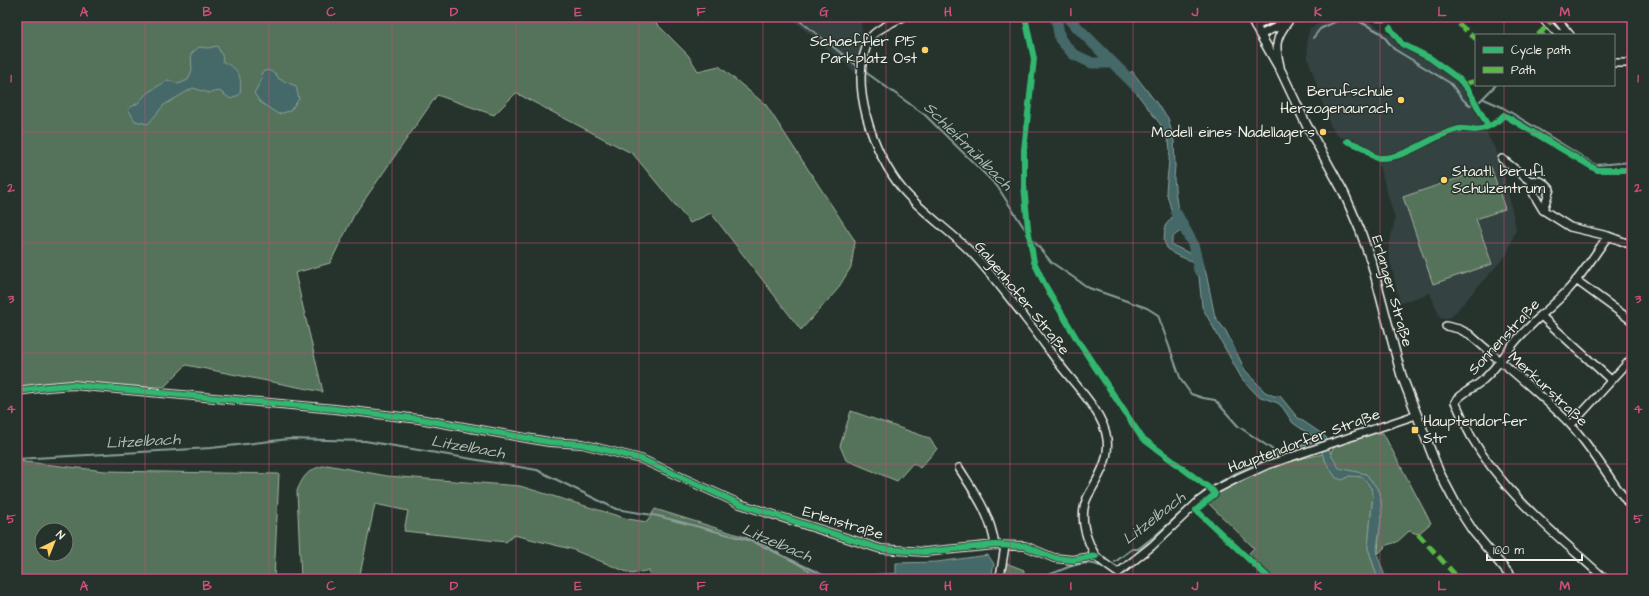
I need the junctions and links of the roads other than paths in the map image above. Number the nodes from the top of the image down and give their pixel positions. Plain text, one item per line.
1 (903, 17) edge
2 (1250, 17) edge
3 (1300, 17) edge
4 (1378, 17) edge
5 (1394, 17) edge
6 (1541, 17) edge
7 (1555, 17) edge
8 (1288, 22) junction
9 (1256, 27) junction
10 (1564, 34) edge
11 (1569, 34) edge
12 (1260, 35) junction
13 (1615, 63) edge
14 (1632, 63) edge
15 (1281, 71) junction
16 (1502, 159) dead end
17 (1530, 181) junction
18 (1544, 210) junction
19 (1608, 236) junction
20 (1632, 245) edge
21 (1576, 280) junction
22 (1540, 315) junction
23 (1632, 321) edge
24 (1446, 326) dead end
25 (1632, 358) edge
26 (1500, 362) junction
27 (1612, 380) junction
28 (17, 392) edge
29 (1416, 415) junction
30 (1571, 425) junction
31 (958, 468) dead end
32 (1632, 507) edge
33 (995, 545) junction
34 (1005, 546) junction
35 (1096, 556) junction
36 (1120, 576) edge
37 (999, 579) edge
38 (1513, 579) edge
39 (1605, 579) edge

1 - 35 street, Galgenhofer Straße
2 - 9 street, Erlanger Straße
3 - 8 street
3 - 9 street
4 - 5 street
6 - 10 street
7 - 11 street
8 - 12 street
8 - 15 street, Erlanger Straße
9 - 12 street, Erlanger Straße
12 - 15 street, Erlanger Straße
13 - 14 street
15 - 29 street, Erlanger Straße
16 - 17 street
17 - 18 street
17 - 18 street
18 - 19 street
19 - 20 street
19 - 21 street, Sonnenstraße
21 - 22 street, Sonnenstraße
21 - 23 street
22 - 26 street, Sonnenstraße
22 - 27 street
24 - 26 street, Merkurstraße
25 - 27 street
26 - 30 street, Merkurstraße
26 - 39 street, Sonnenstraße
27 - 30 street
28 - 33 street, Erlenstraße
29 - 36 street, Hauptendorfer Straße
29 - 38 street, Erlanger Straße
30 - 32 street, Merkurstraße
31 - 33 street
33 - 34 street, Erlenstraße
34 - 35 street, Erlenstraße
34 - 37 street
35 - 36 street

